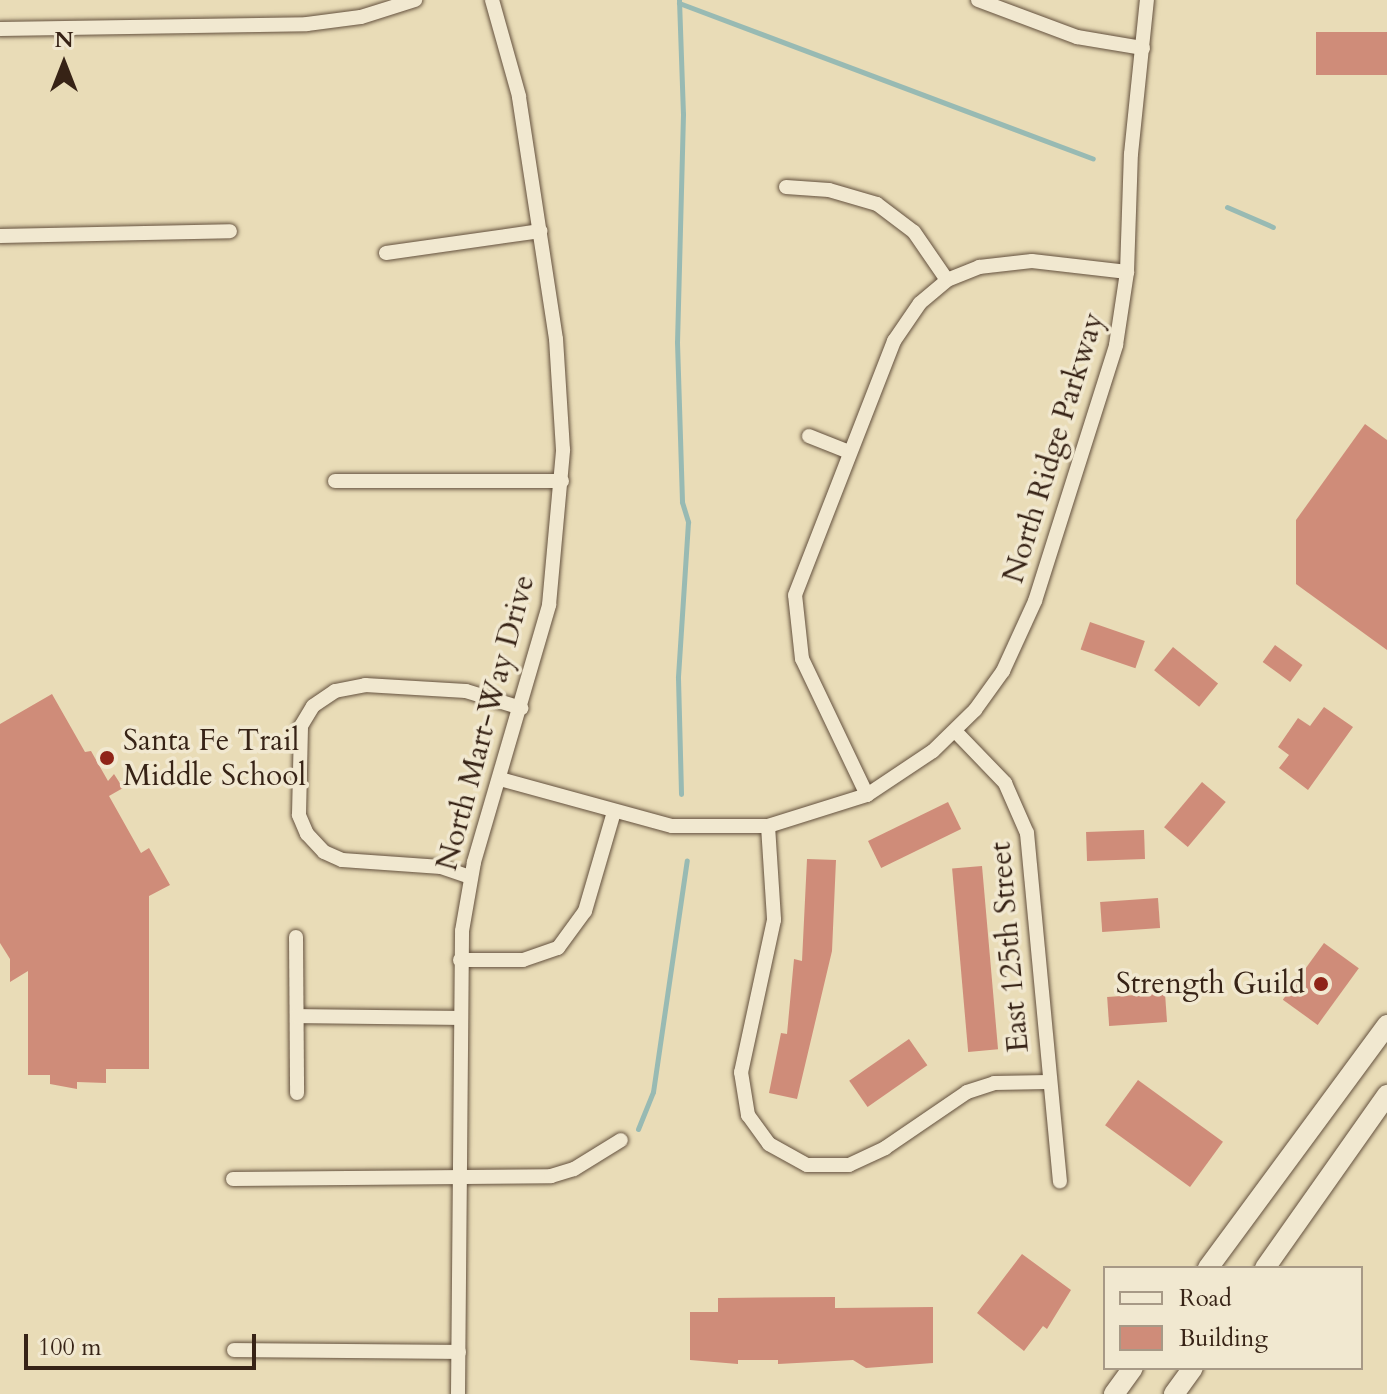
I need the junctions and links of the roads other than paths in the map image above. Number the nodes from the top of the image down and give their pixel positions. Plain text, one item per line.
1 (415, 0) edge
2 (492, 0) edge
3 (978, 0) edge
4 (1147, 0) edge
5 (0, 29) edge
6 (1143, 48) junction
7 (786, 187) dead end
8 (230, 231) dead end
9 (540, 231) junction
10 (0, 236) edge
11 (386, 253) dead end
12 (1127, 272) junction
13 (947, 280) junction
14 (809, 436) dead end
15 (849, 452) junction
16 (335, 481) dead end
17 (562, 481) junction
18 (521, 708) junction
19 (956, 732) junction
20 (500, 779) junction
21 (867, 795) junction
22 (614, 812) junction
23 (768, 826) junction
24 (470, 877) junction
25 (296, 937) dead end
26 (460, 960) junction
27 (297, 1016) junction
28 (457, 1018) junction
29 (1387, 1025) edge
30 (1048, 1082) junction
31 (297, 1093) dead end
32 (1387, 1095) edge
33 (621, 1140) dead end
34 (459, 1178) junction
35 (233, 1179) dead end
36 (1060, 1181) dead end
37 (1209, 1266) edge
38 (1266, 1266) edge
39 (234, 1350) dead end
40 (459, 1352) junction
41 (1132, 1370) edge
42 (1191, 1370) edge
43 (1192, 1370) edge
44 (458, 1394) edge
45 (1114, 1394) edge
46 (1174, 1394) edge
47 (1188, 1394) edge

1 - 5 street
2 - 9 street, North Mart-Way Drive
3 - 6 street
4 - 6 street, North Ridge Parkway
6 - 12 street, North Ridge Parkway
7 - 13 street
8 - 10 street
9 - 11 street
9 - 17 street, North Mart-Way Drive
12 - 13 street
12 - 19 street, North Ridge Parkway
13 - 15 street
14 - 15 street
15 - 21 street
16 - 17 street
17 - 18 street, North Mart-Way Drive
18 - 20 street, North Mart-Way Drive
18 - 24 street
19 - 21 street, North Ridge Parkway
19 - 30 street, East 125th Street
20 - 22 street
20 - 24 street, North Mart-Way Drive
21 - 23 street
22 - 23 street
22 - 26 street
23 - 30 street
24 - 26 street, North Mart-Way Drive
25 - 27 street
26 - 28 street, North Mart-Way Drive
27 - 28 street
27 - 31 street
28 - 34 street, North Mart-Way Drive
29 - 37 main road
30 - 36 street, East 125th Street
32 - 38 main road
33 - 34 street
34 - 35 street
34 - 40 street, North Mart-Way Drive
39 - 40 street
40 - 44 street, North Mart-Way Drive
41 - 45 main road
42 - 46 main road
43 - 47 main road

